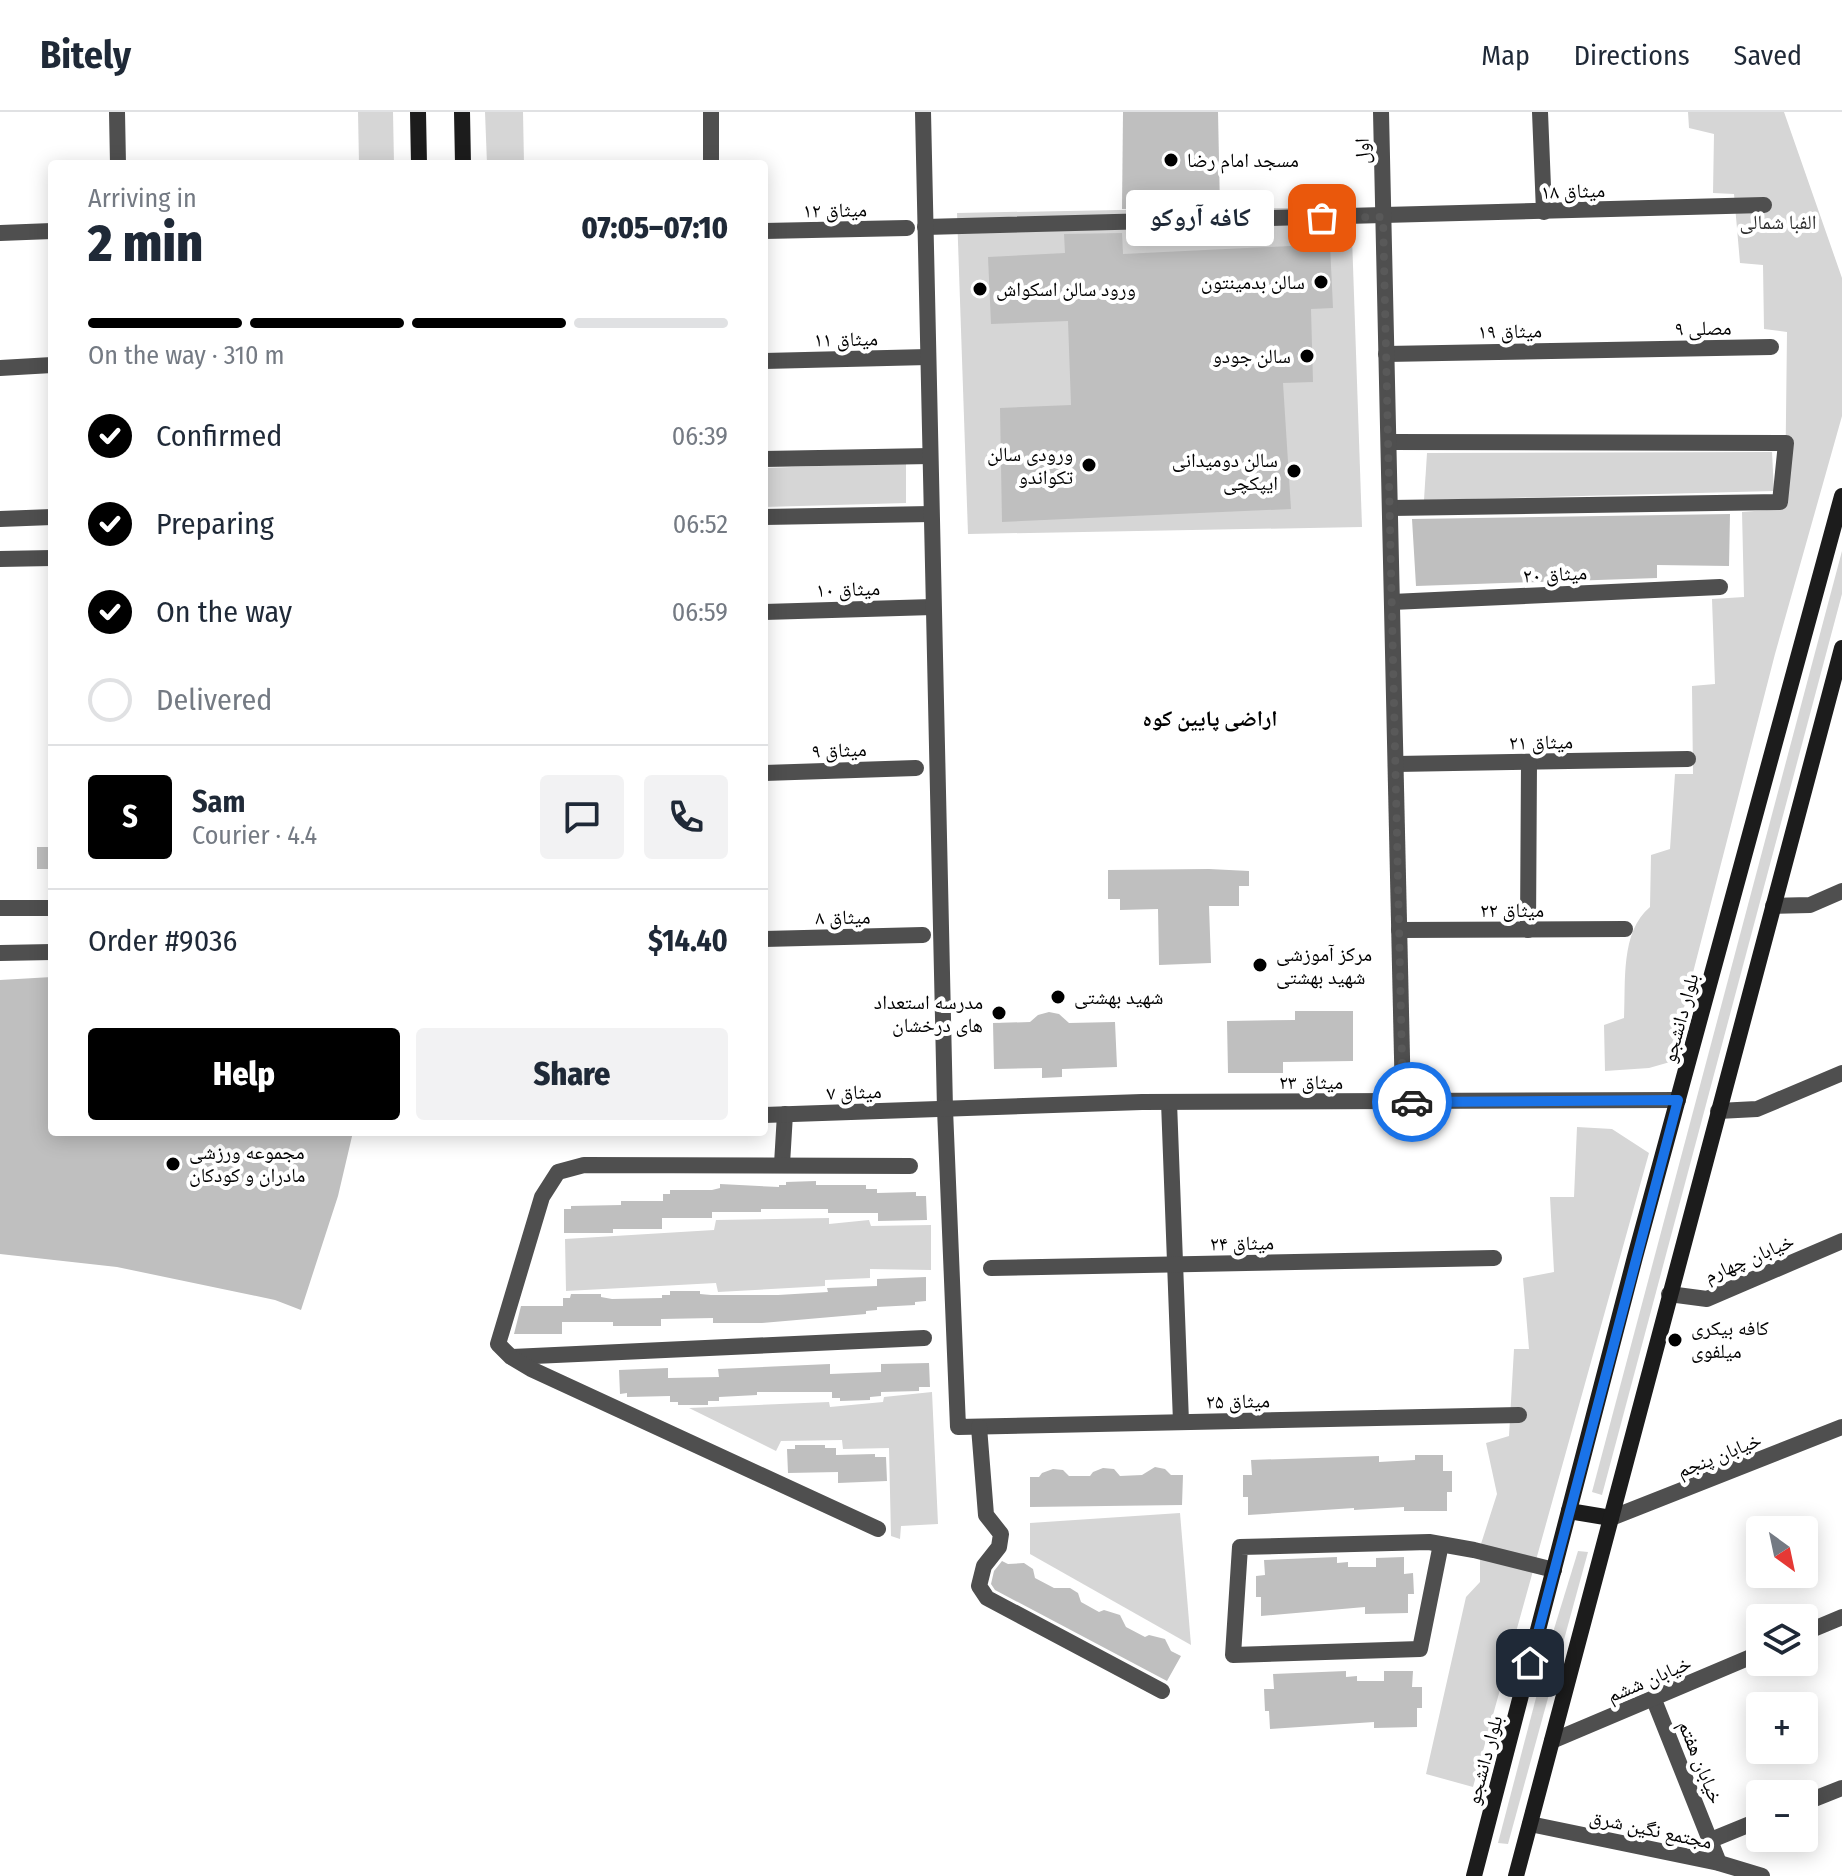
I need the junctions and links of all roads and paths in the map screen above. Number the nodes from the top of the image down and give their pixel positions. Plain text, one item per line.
1 (117, 112) edge
2 (418, 112) edge
3 (462, 112) edge
4 (711, 112) edge
5 (923, 112) edge
6 (1381, 112) edge
7 (1540, 112) edge
8 (118, 160) edge
9 (419, 160) edge
10 (463, 160) edge
11 (711, 160) edge
12 (1764, 205) dead end
13 (1544, 212) junction
14 (1383, 217) junction
15 (925, 227) junction
16 (907, 228) dead end
17 (48, 231) edge
18 (768, 231) edge
19 (0, 233) edge
20 (1771, 347) dead end
21 (1635, 348) joint
22 (1386, 354) junction
23 (928, 357) junction
24 (768, 361) edge
25 (48, 365) edge
26 (0, 368) edge
27 (1389, 442) junction
28 (930, 456) junction
29 (768, 459) edge
30 (1842, 496) edge
31 (1391, 508) junction
32 (931, 514) junction
33 (48, 517) edge
34 (768, 517) edge
35 (0, 519) edge
36 (48, 558) edge
37 (0, 559) edge
38 (1720, 587) dead end
39 (1392, 602) junction
40 (933, 607) junction
41 (768, 612) edge
42 (1842, 648) edge
43 (1688, 759) dead end
44 (1529, 762) junction
45 (1396, 764) junction
46 (916, 768) dead end
47 (768, 773) edge
48 (1842, 891) edge
49 (1773, 906) junction
50 (0, 908) edge
51 (48, 908) edge
52 (1625, 929) dead end
53 (1399, 930) junction
54 (1528, 930) junction
55 (923, 935) dead end
56 (768, 939) edge
57 (48, 952) edge
58 (0, 953) edge
59 (1842, 1073) edge
60 (1678, 1100) junction
61 (1169, 1102) junction
62 (1403, 1102) junction
63 (945, 1109) junction
64 (1718, 1111) junction
65 (785, 1114) junction
66 (768, 1115) edge
67 (782, 1164) junction
68 (910, 1166) dead end
69 (1842, 1241) edge
70 (1494, 1258) dead end
71 (1175, 1264) junction
72 (991, 1268) dead end
73 (1669, 1294) junction
74 (924, 1338) dead end
75 (511, 1357) junction
76 (1519, 1415) dead end
77 (1181, 1422) junction
78 (979, 1427) junction
79 (1842, 1427) edge
80 (1569, 1511) junction
81 (1611, 1518) junction
82 (878, 1529) dead end
83 (1441, 1544) junction
84 (1554, 1570) junction
85 (1842, 1617) edge
86 (1818, 1627) edge
87 (1746, 1659) edge
88 (1162, 1691) dead end
89 (1654, 1700) junction
90 (1552, 1741) junction
91 (1842, 1788) edge
92 (1818, 1797) edge
93 (1530, 1824) junction
94 (1746, 1826) edge
95 (1711, 1840) junction
96 (1719, 1863) junction
97 (1474, 1876) edge
98 (1516, 1876) edge
99 (1762, 1876) edge

1 - 8 street
2 - 9 main road
3 - 10 main road
4 - 11 street
5 - 15 street
6 - 14 street, اول
7 - 13 street
12 - 13 street, میثاق ۱۸
13 - 14 street, میثاق ۱۸
14 - 15 street, میثاق ۱۸
14 - 22 street, اول
15 - 23 street
16 - 18 street, میثاق ۱۲
17 - 19 street
20 - 21 street, مصلی ۹
21 - 22 street, میثاق ۱۹
22 - 27 street, اول
23 - 24 street, میثاق ۱۱
23 - 28 street
25 - 26 street
27 - 31 street, اول
27 - 31 street
28 - 29 street
28 - 32 street
30 - 60 main road, بلوار دانشجو
31 - 39 street, اول
32 - 34 street
32 - 40 street
33 - 35 street
36 - 37 street
38 - 39 street, میثاق ۲۰
39 - 45 street, اول
40 - 41 street, میثاق ۱۰
40 - 63 street
42 - 49 main road
43 - 44 street, میثاق ۲۱
44 - 45 street, میثاق ۲۱
44 - 54 street
45 - 53 street, اول
46 - 47 street, میثاق ۹
48 - 49 street
49 - 64 main road
50 - 51 street
52 - 54 street, میثاق ۲۲
53 - 54 street, میثاق ۲۲
53 - 62 street, اول
55 - 56 street, میثاق ۸
57 - 58 street
59 - 64 street
60 - 62 street, میثاق ۲۳
60 - 80 main road, بلوار دانشجو
61 - 62 street, میثاق ۲۳
61 - 63 street, میثاق ۲۳
61 - 71 street
63 - 65 street, میثاق ۷
63 - 78 street, میثاق ۲۵
64 - 73 main road
65 - 66 street, میثاق ۷
65 - 67 street
67 - 68 street
67 - 75 street
69 - 73 street, خیابان چهارم
70 - 71 street, میثاق ۲۴
71 - 72 street, میثاق ۲۴
71 - 77 street
73 - 81 main road
74 - 75 street
75 - 82 street
76 - 77 street, میثاق ۲۵
77 - 78 street, میثاق ۲۵
78 - 88 street
79 - 81 street, خیابان پنجم
80 - 81 main road
80 - 84 main road, بلوار دانشجو
81 - 90 main road
83 - 83 street
83 - 84 street
84 - 97 main road, بلوار دانشجو
85 - 86 street
87 - 89 street, خیابان ششم
89 - 90 street, خیابان ششم
89 - 95 street, خیابان هفتم
90 - 93 main road
91 - 92 street
93 - 96 street, مجتمع نگین شرق
93 - 98 main road
94 - 95 street
95 - 96 street, خیابان هفتم
96 - 99 street, مجتمع نگین شرق

